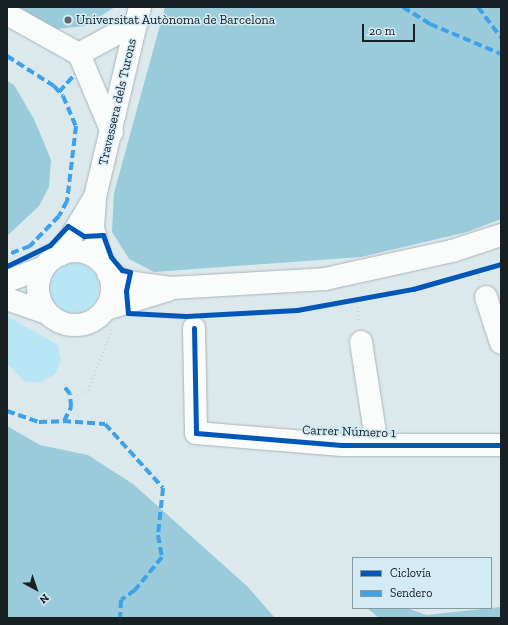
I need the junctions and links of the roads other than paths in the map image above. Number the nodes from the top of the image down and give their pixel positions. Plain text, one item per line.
1 (7, 14) edge
2 (138, 15) edge
3 (79, 54) junction
4 (112, 132) junction
5 (95, 197) junction
6 (501, 235) edge
7 (53, 261) junction
8 (105, 267) junction
9 (7, 281) edge
10 (172, 288) junction
11 (486, 297) dead end
12 (7, 299) edge
13 (47, 313) junction
14 (112, 316) junction
15 (194, 328) dead end
16 (362, 342) road end
17 (501, 343) edge
18 (377, 445) junction
19 (501, 445) edge

1 - 3 street
2 - 3 street
2 - 4 street, Travessera dels Turons
3 - 4 street
4 - 5 street, Travessera dels Turons
5 - 7 street, Travessera dels Turons
5 - 8 street, Travessera dels Turons
6 - 10 street
7 - 8 street
7 - 9 street
7 - 13 street
8 - 10 street
8 - 14 street
10 - 14 street
11 - 17 street
12 - 13 street
13 - 14 street
15 - 18 street, Carrer Número 1
16 - 18 street
18 - 19 street, Carrer Número 1

